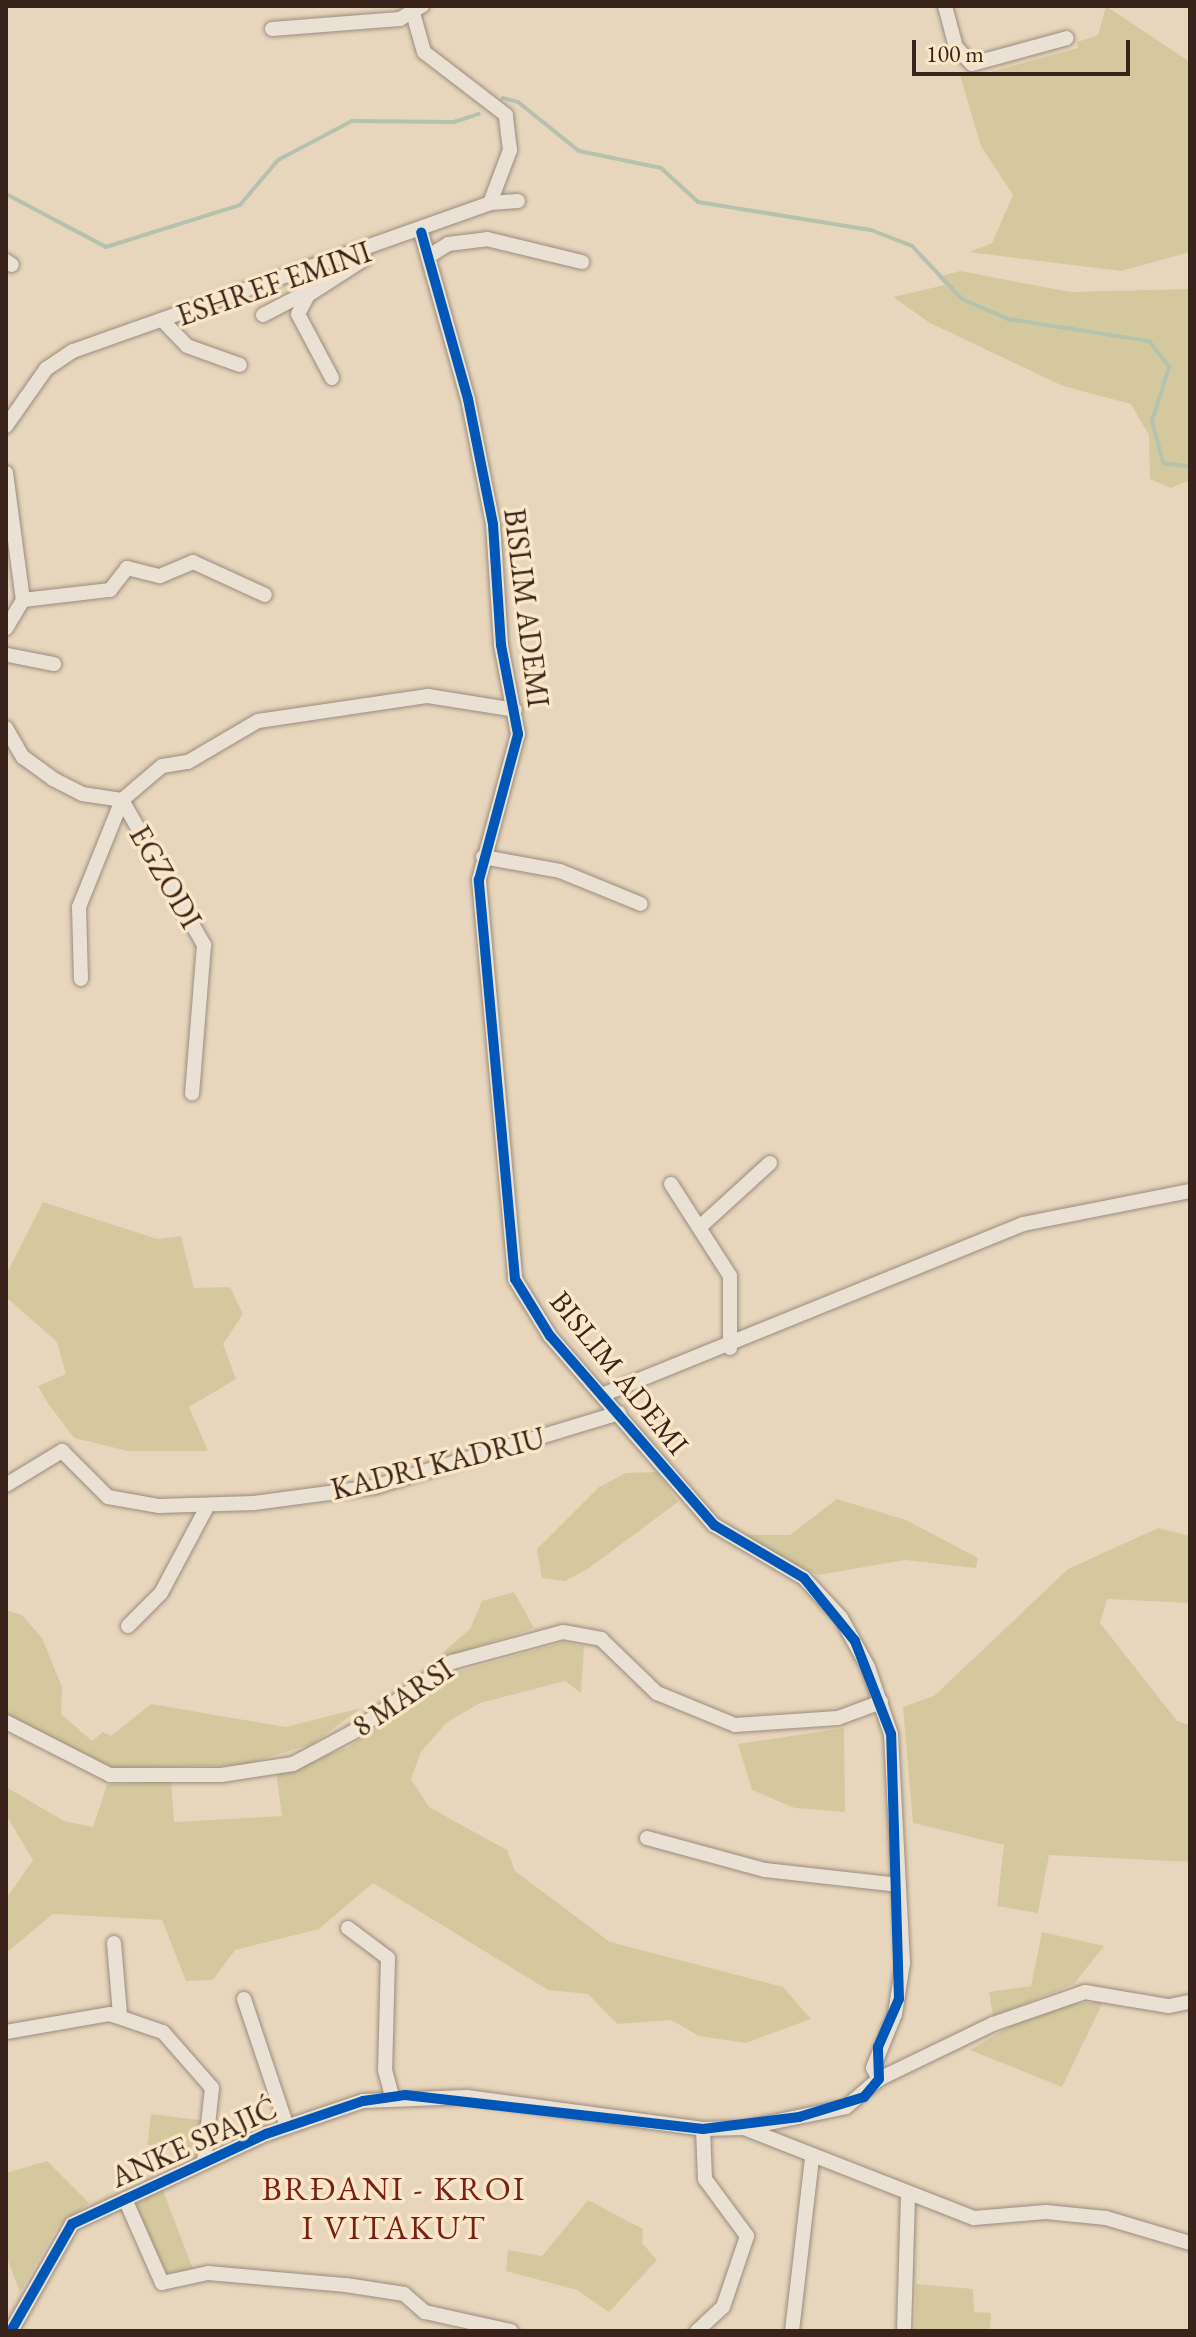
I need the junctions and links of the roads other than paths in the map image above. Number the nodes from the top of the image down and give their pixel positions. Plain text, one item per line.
1 (945, 6) edge
2 (415, 9) edge
3 (272, 29) dead end
4 (1067, 38) dead end
5 (518, 201) dead end
6 (490, 203) junction
7 (421, 232) junction
8 (385, 246) junction
9 (429, 256) junction
10 (582, 262) dead end
11 (317, 288) junction
12 (263, 315) dead end
13 (164, 322) junction
14 (240, 365) dead end
15 (332, 378) dead end
16 (6, 426) edge
17 (6, 473) edge
18 (265, 595) dead end
19 (23, 600) junction
20 (6, 628) edge
21 (7, 654) edge
22 (54, 664) dead end
23 (515, 710) junction
24 (6, 728) edge
25 (122, 800) junction
26 (483, 857) junction
27 (641, 904) dead end
28 (81, 979) dead end
29 (192, 1094) dead end
30 (770, 1163) dead end
31 (671, 1184) dead end
32 (1190, 1191) edge
33 (702, 1225) junction
34 (730, 1348) junction
35 (602, 1395) junction
36 (619, 1413) junction
37 (6, 1485) edge
38 (207, 1507) junction
39 (128, 1626) dead end
40 (881, 1702) junction
41 (6, 1722) edge
42 (647, 1838) dead end
43 (899, 1885) junction
44 (348, 1928) dead end
45 (114, 1943) dead end
46 (244, 1999) dead end
47 (1190, 2002) edge
48 (120, 2015) junction
49 (6, 2032) edge
50 (879, 2079) junction
51 (392, 2096) junction
52 (287, 2127) junction
53 (744, 2128) junction
54 (703, 2129) junction
55 (812, 2157) junction
56 (204, 2162) junction
57 (908, 2193) junction
58 (125, 2199) junction
59 (1190, 2243) edge
60 (11, 2331) edge
61 (511, 2331) edge
62 (697, 2331) edge
63 (792, 2331) edge
64 (904, 2331) edge

1 - 4 street
2 - 3 street
2 - 6 street
5 - 6 street, ESHREF EMINI
6 - 7 street, ESHREF EMINI
7 - 8 street, ESHREF EMINI
7 - 9 street, BISLIM ADEMI
8 - 11 street, ESHREF EMINI
8 - 13 street, ESHREF EMINI
9 - 10 street
9 - 23 street, BISLIM ADEMI
11 - 12 street, ESHREF EMINI
11 - 15 street, ESHREF EMINI
13 - 14 street, ESHREF EMINI
13 - 16 street, ESHREF EMINI
17 - 19 street
18 - 19 street
19 - 20 street
21 - 22 street
23 - 25 street
23 - 26 street, BISLIM ADEMI
24 - 25 street
25 - 28 street, EGZODI
25 - 29 street, EGZODI
26 - 27 street
26 - 35 street, BISLIM ADEMI
30 - 33 street
31 - 33 street
32 - 34 street
33 - 34 street
34 - 35 street
35 - 36 street, BISLIM ADEMI
36 - 38 street, KADRI KADRIU
36 - 40 street, BISLIM ADEMI
37 - 38 street, KADRI KADRIU
38 - 39 street
40 - 41 street, 8 MARSI
40 - 43 street, BISLIM ADEMI
42 - 43 street
43 - 50 street, BISLIM ADEMI
44 - 51 street
45 - 48 street
46 - 52 street
47 - 50 street
48 - 49 street
48 - 56 street
50 - 53 street
51 - 52 street, ANKE SPAJIĆ
51 - 54 street, ANKE SPAJIĆ
52 - 56 street, ANKE SPAJIĆ
53 - 54 street, ANKE SPAJIĆ
53 - 55 street
54 - 62 street
55 - 57 street
55 - 63 street
56 - 58 street, ANKE SPAJIĆ
57 - 59 street
57 - 64 street
58 - 60 street, ANKE SPAJIĆ
58 - 61 street

